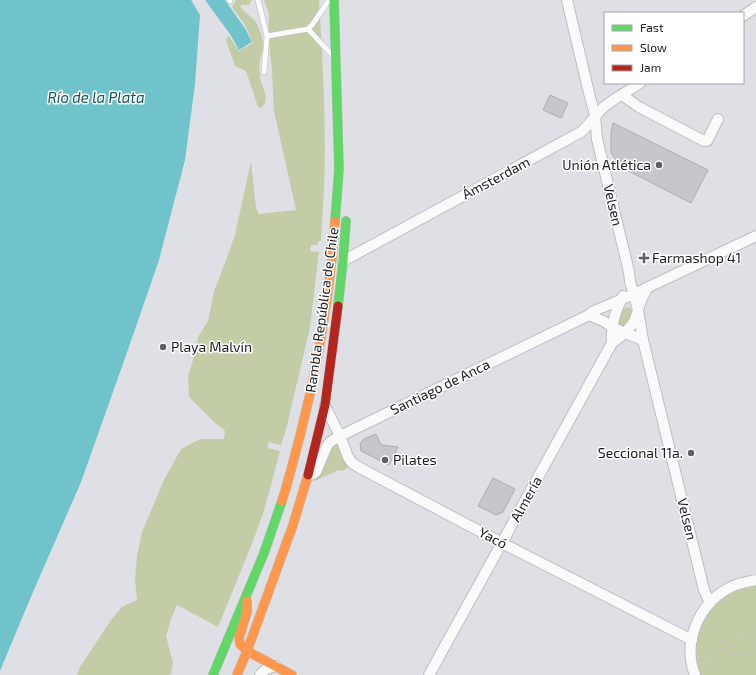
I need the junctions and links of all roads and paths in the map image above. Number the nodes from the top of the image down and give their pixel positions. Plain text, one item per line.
1 (258, 0) edge
2 (329, 0) edge
3 (334, 0) edge
4 (567, 0) edge
5 (756, 8) edge
6 (744, 15) edge
7 (308, 29) junction
8 (267, 36) junction
9 (336, 60) junction
10 (264, 72) dead end
11 (638, 84) edge
12 (622, 95) junction
13 (595, 115) junction
14 (718, 119) dead end
15 (346, 215) dead end
16 (756, 236) edge
17 (343, 261) junction
18 (630, 281) junction
19 (648, 287) junction
20 (634, 294) junction
21 (622, 299) junction
22 (638, 310) junction
23 (589, 315) junction
24 (612, 327) junction
25 (624, 333) junction
26 (643, 340) junction
27 (612, 343) junction
28 (325, 404) junction
29 (340, 436) junction
30 (308, 476) junction
31 (502, 543) junction
32 (756, 580) edge
33 (247, 595) junction
34 (710, 603) junction
35 (756, 628) edge
36 (692, 640) junction
37 (756, 650) edge
38 (247, 651) junction
39 (719, 652) junction
40 (276, 666) junction
41 (691, 673) edge
42 (213, 675) edge
43 (237, 675) edge
44 (260, 675) edge
45 (292, 675) edge
46 (429, 675) edge

1 - 8 lane
2 - 7 lane
3 - 9 main road, Rambla República de Chile
4 - 13 street, Velsen
5 - 6 street
7 - 8 lane
7 - 9 lane
8 - 10 lane
9 - 33 main road, Rambla República de Chile
11 - 12 street, Ámsterdam
12 - 13 street, Ámsterdam
12 - 14 street
13 - 17 street, Ámsterdam
13 - 18 street, Velsen
15 - 17 main road, Rambla República de Chile
16 - 19 street, Santiago de Anca
17 - 28 main road, Rambla República de Chile
18 - 20 street, Velsen
18 - 21 street, Almería
19 - 20 street, Santiago de Anca
19 - 22 street, Almería
20 - 21 street, Santiago de Anca
20 - 22 street, Velsen
21 - 23 street, Santiago de Anca
21 - 24 street, Almería
22 - 25 street, Almería
22 - 26 street, Velsen
23 - 24 street
23 - 29 street, Santiago de Anca
24 - 25 street
24 - 27 street, Almería
25 - 26 street
25 - 27 street, Almería
26 - 34 street, Velsen
27 - 31 street, Almería
28 - 29 street, Yacó
28 - 30 main road, Rambla República de Chile
29 - 30 street, Santiago de Anca
29 - 31 street, Yacó
30 - 38 main road, Rambla República de Chile
31 - 36 street, Yacó
31 - 46 street, Almería
32 - 34 street
33 - 38 main road
33 - 42 main road, Rambla República de Chile
34 - 36 street
35 - 39 path
36 - 39 path
36 - 41 street
37 - 39 path
38 - 40 main road
38 - 43 main road, Rambla República de Chile
40 - 44 street
40 - 45 main road

